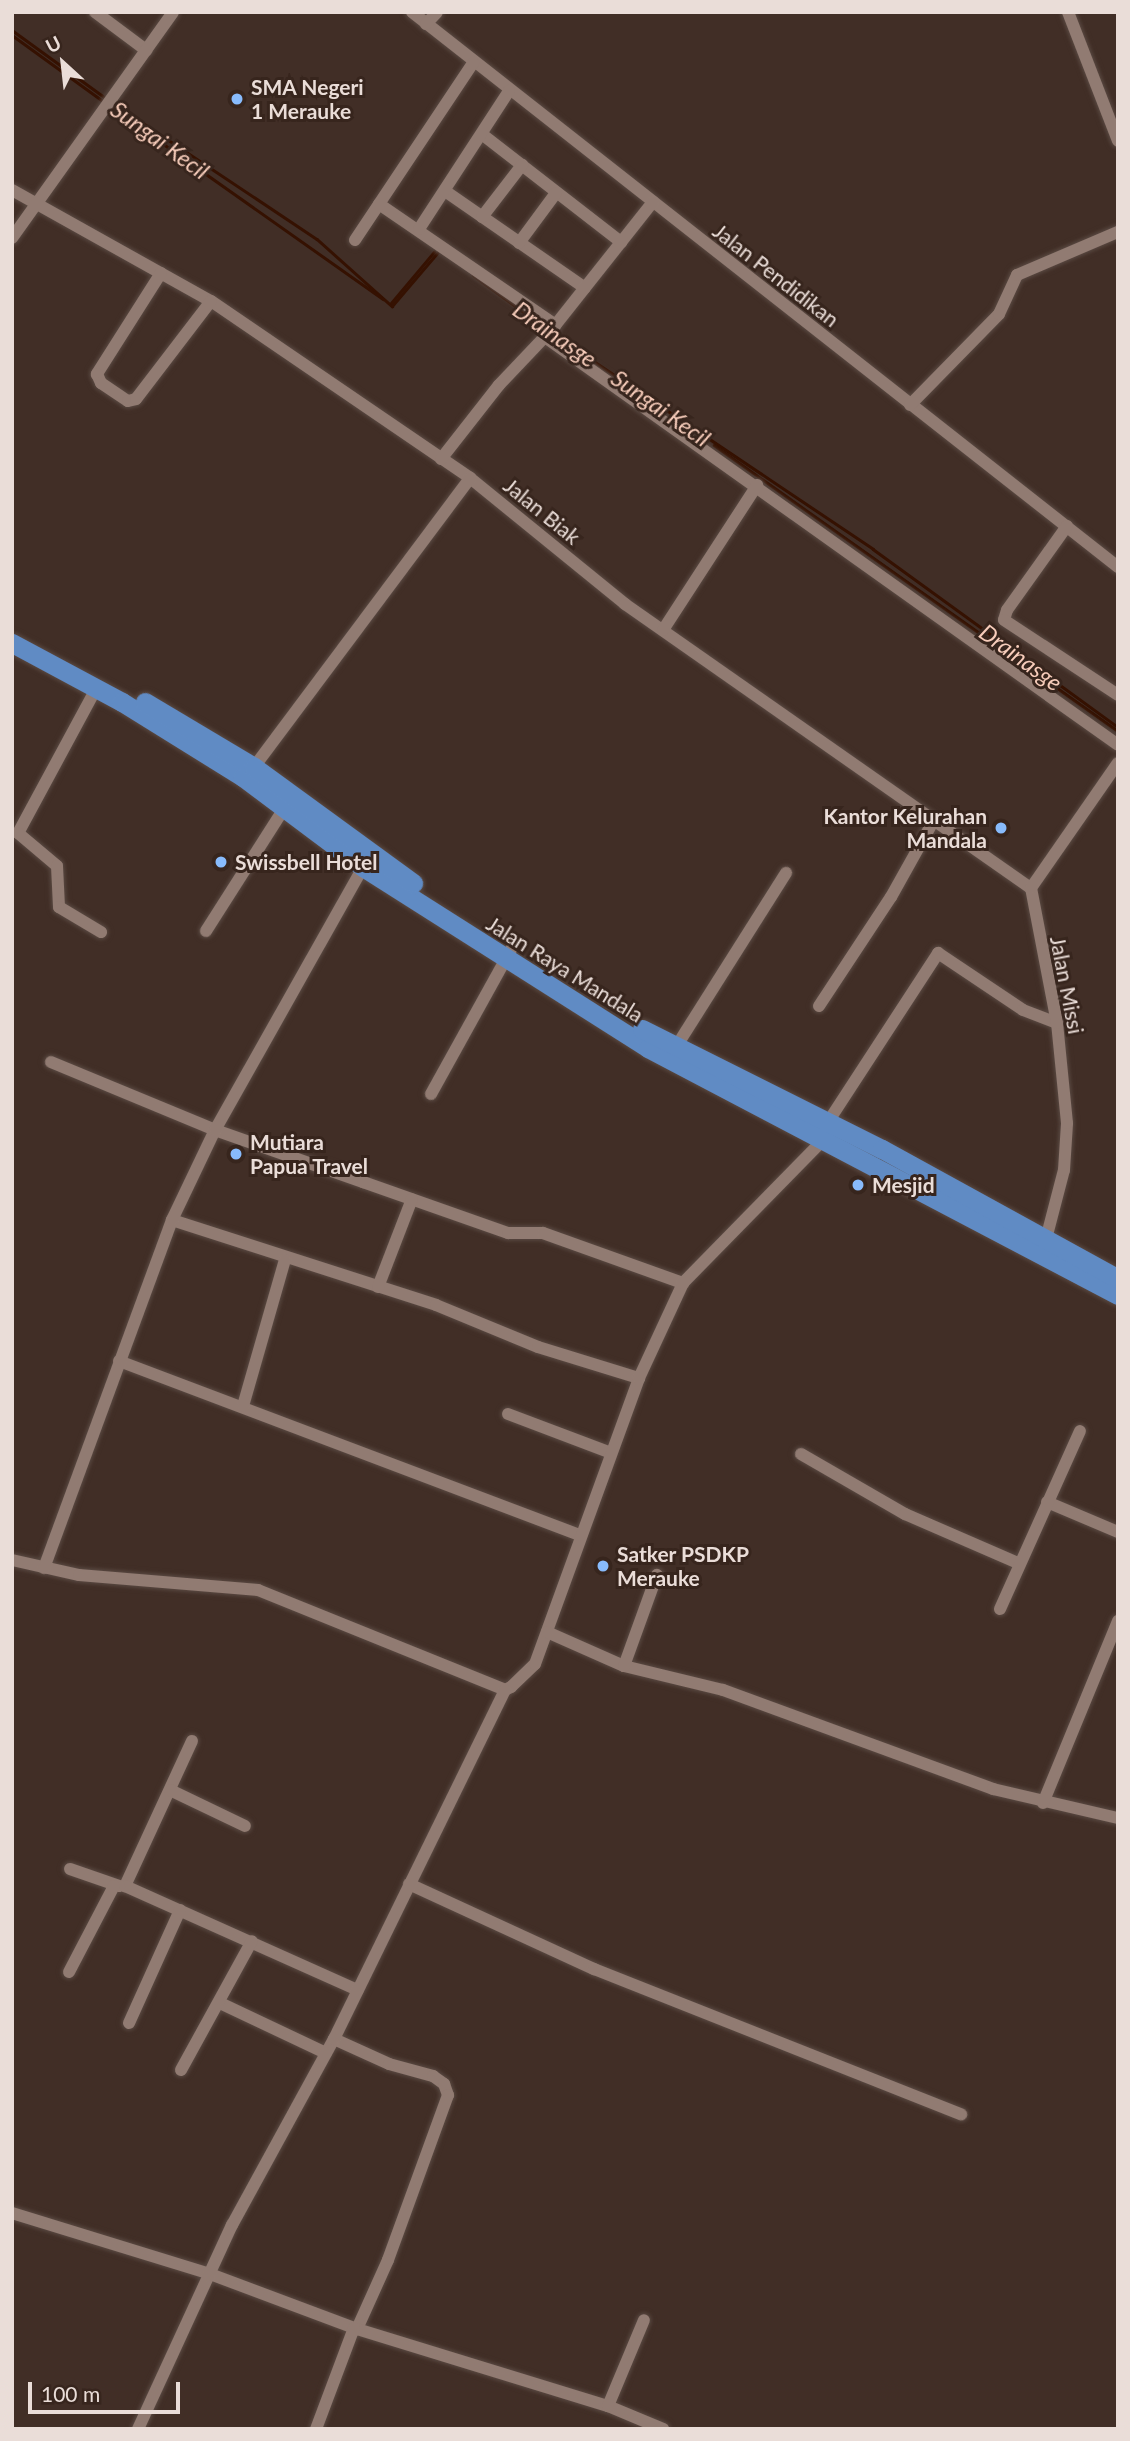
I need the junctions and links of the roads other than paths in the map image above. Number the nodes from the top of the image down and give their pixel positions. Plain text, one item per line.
1 (95, 12) edge
2 (173, 12) edge
3 (412, 12) edge
4 (437, 12) edge
5 (1068, 12) edge
6 (426, 24) junction
7 (146, 50) junction
8 (474, 63) junction
9 (509, 91) junction
10 (483, 135) junction
11 (1118, 141) edge
12 (522, 165) junction
13 (12, 190) edge
14 (445, 191) junction
15 (556, 193) junction
16 (653, 202) junction
17 (379, 204) junction
18 (37, 206) junction
19 (482, 217) junction
20 (419, 229) junction
21 (1118, 232) edge
22 (12, 238) edge
23 (355, 240) dead end
24 (621, 242) junction
25 (519, 243) junction
26 (160, 273) junction
27 (584, 288) junction
28 (211, 301) junction
29 (551, 331) junction
30 (910, 405) junction
31 (441, 459) junction
32 (470, 478) junction
33 (757, 485) junction
34 (1067, 526) junction
35 (1118, 567) edge
36 (12, 629) edge
37 (663, 630) junction
38 (12, 643) edge
39 (47, 655) junction
40 (97, 687) junction
41 (1118, 695) edge
42 (1118, 745) edge
43 (1118, 763) edge
44 (254, 767) junction
45 (285, 807) junction
46 (934, 820) junction
47 (363, 867) junction
48 (786, 873) dead end
49 (1031, 888) junction
50 (206, 931) dead end
51 (101, 932) dead end
52 (508, 954) junction
53 (819, 1006) dead end
54 (1057, 1023) junction
55 (676, 1047) junction
56 (51, 1062) dead end
57 (431, 1094) dead end
58 (215, 1130) junction
59 (827, 1130) junction
60 (412, 1199) junction
61 (172, 1220) junction
62 (1046, 1239) junction
63 (285, 1260) junction
64 (1118, 1279) edge
65 (683, 1283) junction
66 (378, 1287) junction
67 (1118, 1295) edge
68 (119, 1361) junction
69 (639, 1378) junction
70 (243, 1406) junction
71 (508, 1414) dead end
72 (1080, 1432) dead end
73 (611, 1453) junction
74 (801, 1454) dead end
75 (1047, 1502) junction
76 (1118, 1532) edge
77 (581, 1536) junction
78 (12, 1560) edge
79 (1020, 1564) junction
80 (44, 1568) junction
81 (657, 1575) dead end
82 (1000, 1609) dead end
83 (1118, 1621) edge
84 (547, 1632) junction
85 (624, 1666) junction
86 (505, 1690) junction
87 (192, 1741) dead end
88 (170, 1790) junction
89 (1043, 1803) junction
90 (1118, 1818) edge
91 (245, 1826) dead end
92 (71, 1869) dead end
93 (409, 1884) junction
94 (120, 1886) junction
95 (180, 1910) junction
96 (252, 1941) junction
97 (69, 1972) dead end
98 (358, 1990) junction
99 (219, 2003) junction
100 (129, 2023) dead end
101 (334, 2039) junction
102 (326, 2053) junction
103 (181, 2070) dead end
104 (961, 2114) dead end
105 (12, 2213) edge
106 (210, 2274) junction
107 (644, 2320) dead end
108 (354, 2333) junction
109 (608, 2406) junction
110 (138, 2429) edge
111 (316, 2429) edge
112 (663, 2429) edge

1 - 7 street
2 - 7 street
3 - 6 street, Jalan Pendidikan
4 - 6 street
5 - 11 street
6 - 8 street, Jalan Pendidikan
7 - 18 street
8 - 9 street, Jalan Pendidikan
8 - 17 street
9 - 10 street
9 - 16 street, Jalan Pendidikan
10 - 12 street
10 - 14 street
12 - 15 street
12 - 19 street
13 - 18 street, Jalan Biak
14 - 19 street
14 - 20 street
15 - 24 street
15 - 25 street
16 - 24 street
16 - 30 street, Jalan Pendidikan
17 - 20 street
17 - 23 street
18 - 22 street
18 - 26 street, Jalan Biak
19 - 25 street
20 - 29 street
21 - 30 street
24 - 27 street
25 - 27 street
26 - 28 street, Jalan Biak
26 - 28 street
27 - 29 street
28 - 31 street, Jalan Biak
29 - 31 street
29 - 33 street
30 - 34 street, Jalan Pendidikan
31 - 32 street, Jalan Biak
32 - 37 street, Jalan Biak
32 - 44 street
33 - 37 street
33 - 42 street
34 - 35 street, Jalan Pendidikan
34 - 41 street
36 - 39 highway, Jalan Raya Mandala
37 - 46 street, Jalan Biak
38 - 39 highway, Jalan Raya Mandala
39 - 40 highway, Jalan Raya Mandala
39 - 44 highway, Jalan Raya Mandala
40 - 45 highway, Jalan Raya Mandala
40 - 51 street
43 - 49 street
44 - 52 highway, Jalan Raya Mandala
45 - 47 highway, Jalan Raya Mandala
45 - 50 street
46 - 49 street, Jalan Biak
46 - 53 street
47 - 52 highway, Jalan Raya Mandala
47 - 58 street
48 - 55 street
49 - 54 street, Jalan Missi
52 - 55 highway, Jalan Raya Mandala
52 - 57 street
52 - 59 highway, Jalan Raya Mandala
54 - 59 street
54 - 62 street, Jalan Missi
55 - 59 highway, Jalan Raya Mandala
56 - 58 street
58 - 60 street
58 - 61 street
59 - 62 highway, Jalan Raya Mandala
59 - 65 street
59 - 67 highway, Jalan Raya Mandala
60 - 65 street
60 - 66 street
61 - 63 street
61 - 68 street
62 - 64 highway, Jalan Raya Mandala
63 - 66 street
63 - 70 street
65 - 69 street
66 - 69 street
68 - 70 street
68 - 80 street
69 - 73 street
70 - 77 street
71 - 73 street
72 - 75 street
73 - 77 street
74 - 79 street
75 - 76 street
75 - 79 street
77 - 84 street
78 - 80 street
79 - 82 street
80 - 86 street
81 - 85 street
83 - 89 street
84 - 85 street
84 - 86 street
85 - 89 street
86 - 93 street
87 - 88 street
88 - 91 street
88 - 94 street
89 - 90 street
92 - 94 street
93 - 98 street
93 - 104 street
94 - 95 street
94 - 97 street
95 - 96 street
95 - 100 street
96 - 98 street
96 - 99 street
98 - 101 street
99 - 102 street
99 - 103 street
101 - 102 street
101 - 108 street
102 - 106 street
105 - 106 street
106 - 108 street
106 - 110 street
107 - 109 street
108 - 109 street
108 - 111 street
109 - 112 street

